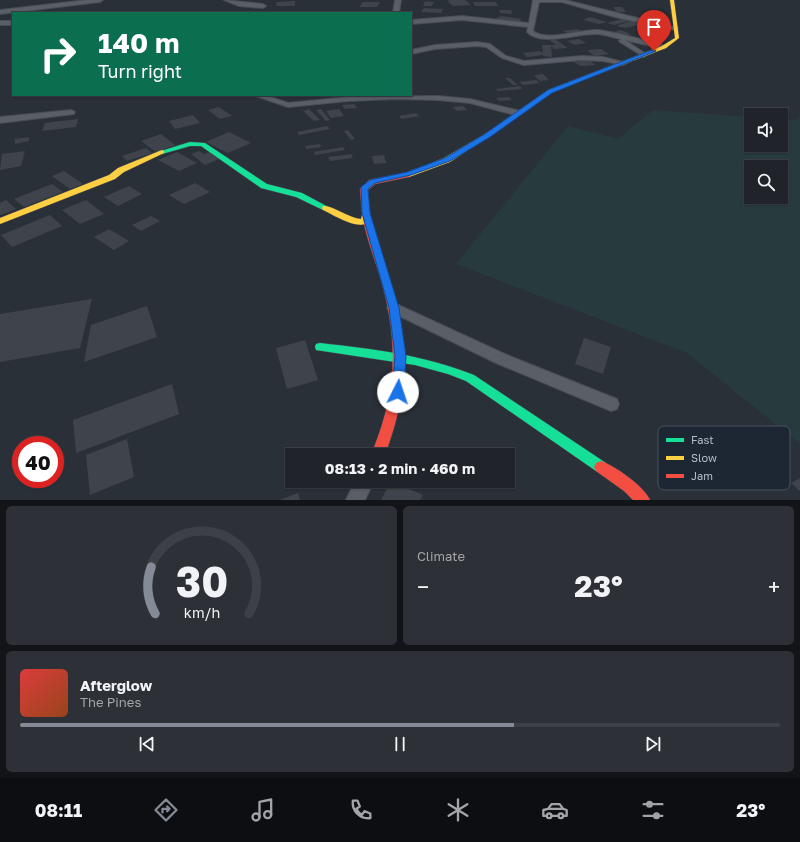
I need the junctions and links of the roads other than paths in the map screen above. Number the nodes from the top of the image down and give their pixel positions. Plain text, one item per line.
1 (100, 0) edge
2 (227, 0) edge
3 (398, 0) edge
4 (536, 0) edge
5 (560, 0) edge
6 (672, 0) edge
7 (91, 1) edge
8 (263, 6) dead end
9 (0, 12) edge
10 (396, 12) edge
11 (412, 22) edge
12 (0, 23) edge
13 (12, 24) edge
14 (531, 25) junction
15 (675, 28) junction
16 (616, 37) junction
17 (664, 46) junction
18 (412, 52) edge
19 (644, 55) junction
20 (623, 63) junction
21 (262, 96) edge
22 (71, 112) dead end
23 (518, 113) junction
24 (0, 120) edge
25 (366, 213) junction
26 (0, 221) edge
27 (394, 308) junction
28 (320, 348) dead end
29 (400, 356) junction
30 (611, 404) dead end
31 (382, 448) edge
32 (361, 488) edge
33 (355, 500) edge
34 (643, 500) edge

1 - 7 street
2 - 8 street
3 - 10 street
4 - 5 street
4 - 14 street
5 - 15 street
6 - 15 street
7 - 9 street
11 - 14 street
12 - 13 street
14 - 16 street
15 - 17 street
16 - 17 street
16 - 19 street
17 - 19 street
18 - 20 street
19 - 20 street
20 - 23 street
21 - 23 street
22 - 24 street
23 - 25 street
25 - 26 street
25 - 27 street
27 - 29 street
27 - 30 street
28 - 29 street
29 - 31 street
29 - 34 street
32 - 33 street

